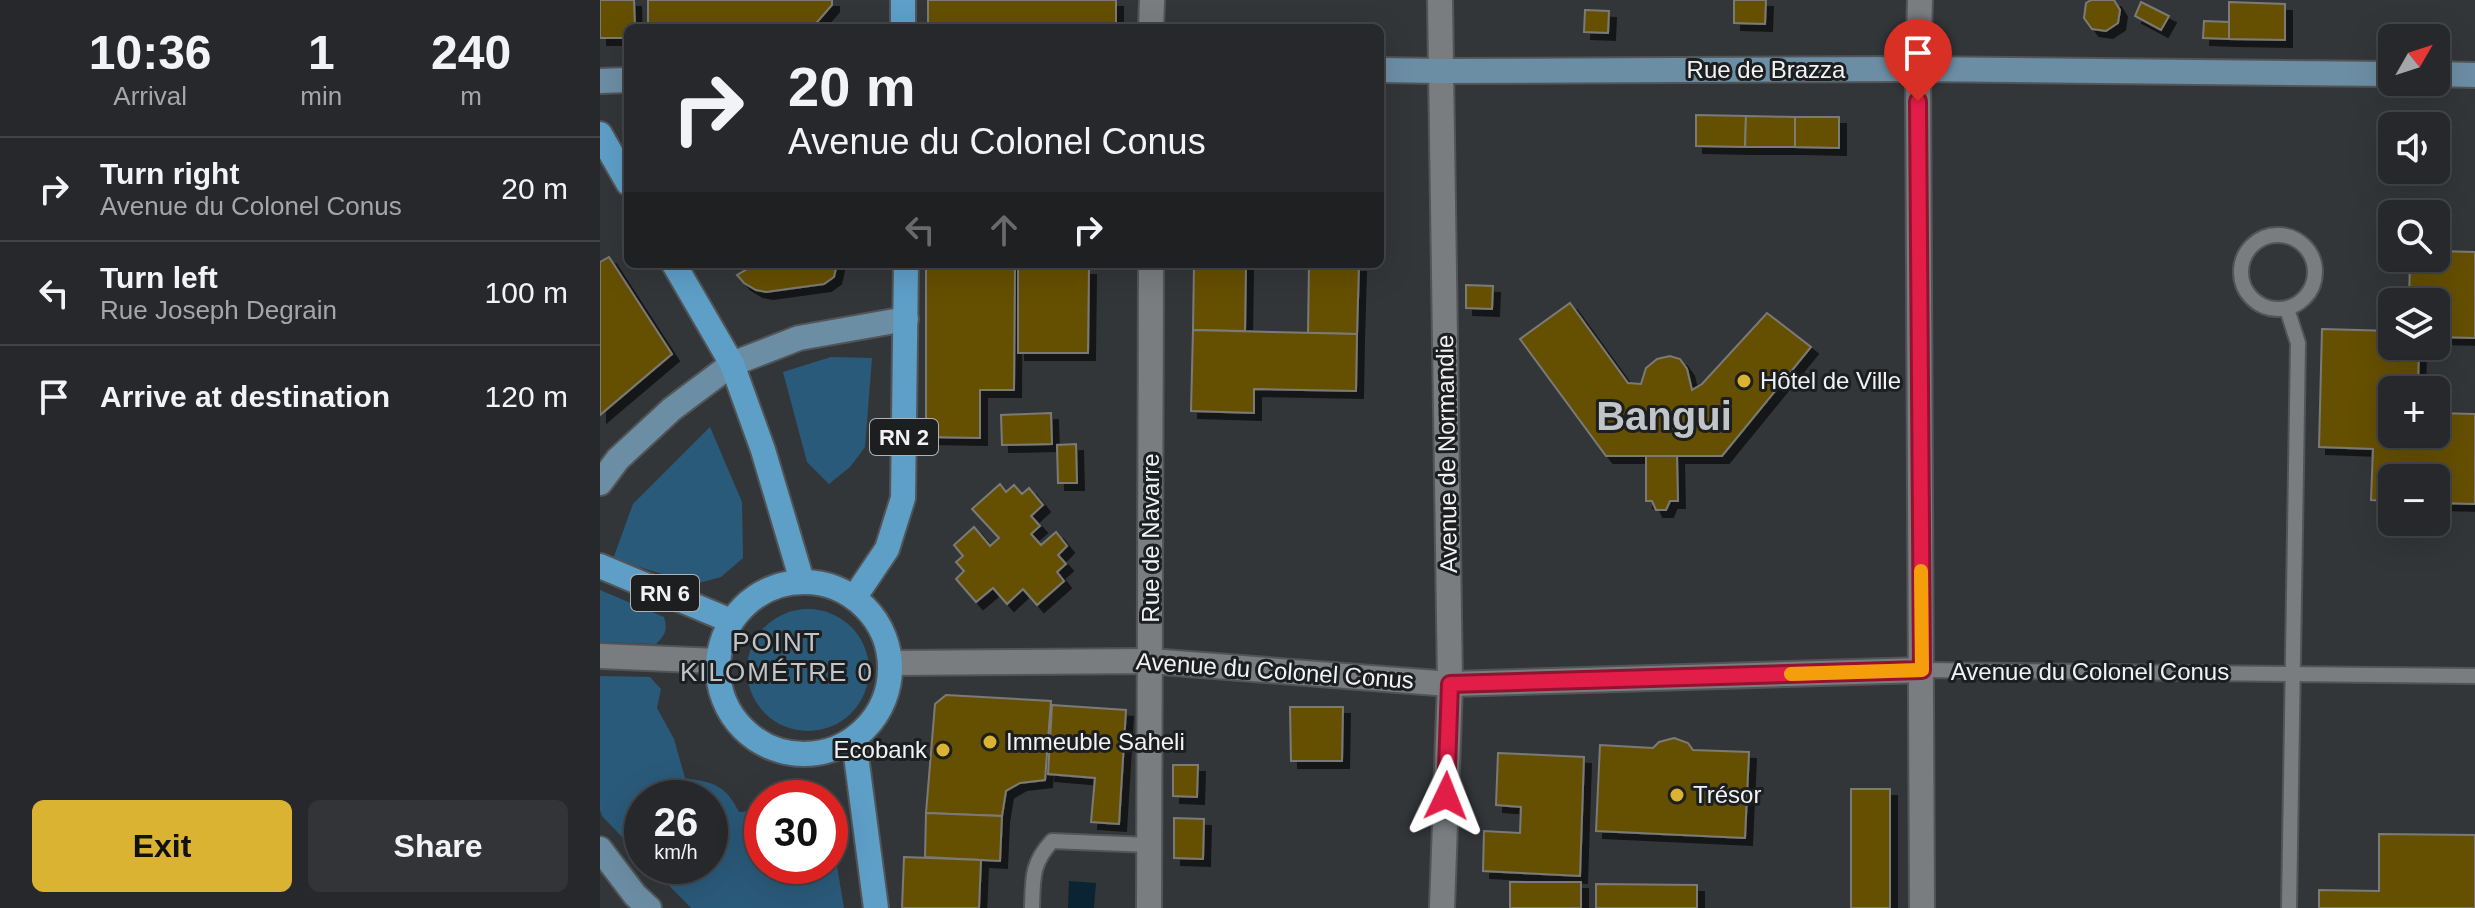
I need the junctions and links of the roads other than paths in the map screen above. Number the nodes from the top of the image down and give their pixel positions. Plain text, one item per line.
1 (903, 0) edge
2 (1152, 0) edge
3 (1440, 0) edge
4 (1920, 0) edge
5 (903, 24) edge
6 (1151, 24) edge
7 (1918, 69) junction
8 (1384, 70) edge
9 (1442, 71) junction
10 (2378, 74) edge
11 (2450, 74) edge
12 (2475, 75) edge
13 (624, 80) edge
14 (600, 81) edge
15 (600, 134) edge
16 (624, 176) edge
17 (676, 268) edge
18 (906, 268) edge
19 (1151, 268) edge
20 (2287, 309) junction
21 (906, 319) junction
22 (732, 364) junction
23 (600, 483) edge
24 (600, 566) edge
25 (802, 581) junction
26 (854, 598) junction
27 (731, 621) junction
28 (600, 656) edge
29 (717, 661) junction
30 (1150, 661) junction
31 (890, 663) junction
32 (1922, 670) junction
33 (2291, 673) junction
34 (2475, 676) edge
35 (1450, 684) junction
36 (854, 740) junction
37 (1149, 845) junction
38 (600, 849) edge
39 (649, 908) edge
40 (876, 908) edge
41 (1032, 908) edge
42 (1149, 908) edge
43 (1442, 908) edge
44 (1922, 908) edge
45 (2289, 908) edge

1 - 5 main road
2 - 6 street
3 - 9 street, Avenue de Normandie
4 - 7 street
7 - 9 street, Rue de Brazza
7 - 10 street, Rue de Brazza
7 - 32 street
8 - 9 street, Rue de Brazza
9 - 35 street, Avenue de Normandie
11 - 12 street
13 - 14 street
15 - 16 main road
17 - 22 main road
18 - 21 main road, RN 2
19 - 30 street, Rue de Navarre
20 - 20 lane
20 - 33 lane
21 - 22 street
21 - 26 main road, RN 2
22 - 23 street
22 - 25 main road
24 - 27 main road, RN 6
25 - 26 main road
25 - 27 main road
26 - 31 main road
27 - 29 main road
28 - 29 street
29 - 36 main road
30 - 31 street, Avenue du Colonel Conus
30 - 35 street, Avenue du Colonel Conus
30 - 37 street, Rue de Navarre
31 - 36 main road
32 - 33 lane, Avenue du Colonel Conus
32 - 35 street, Avenue du Colonel Conus
32 - 44 street
33 - 34 lane, Avenue du Colonel Conus
33 - 45 lane
35 - 43 street, Avenue de Normandie
36 - 40 main road
37 - 41 lane
37 - 42 street, Rue de Navarre
38 - 39 street

